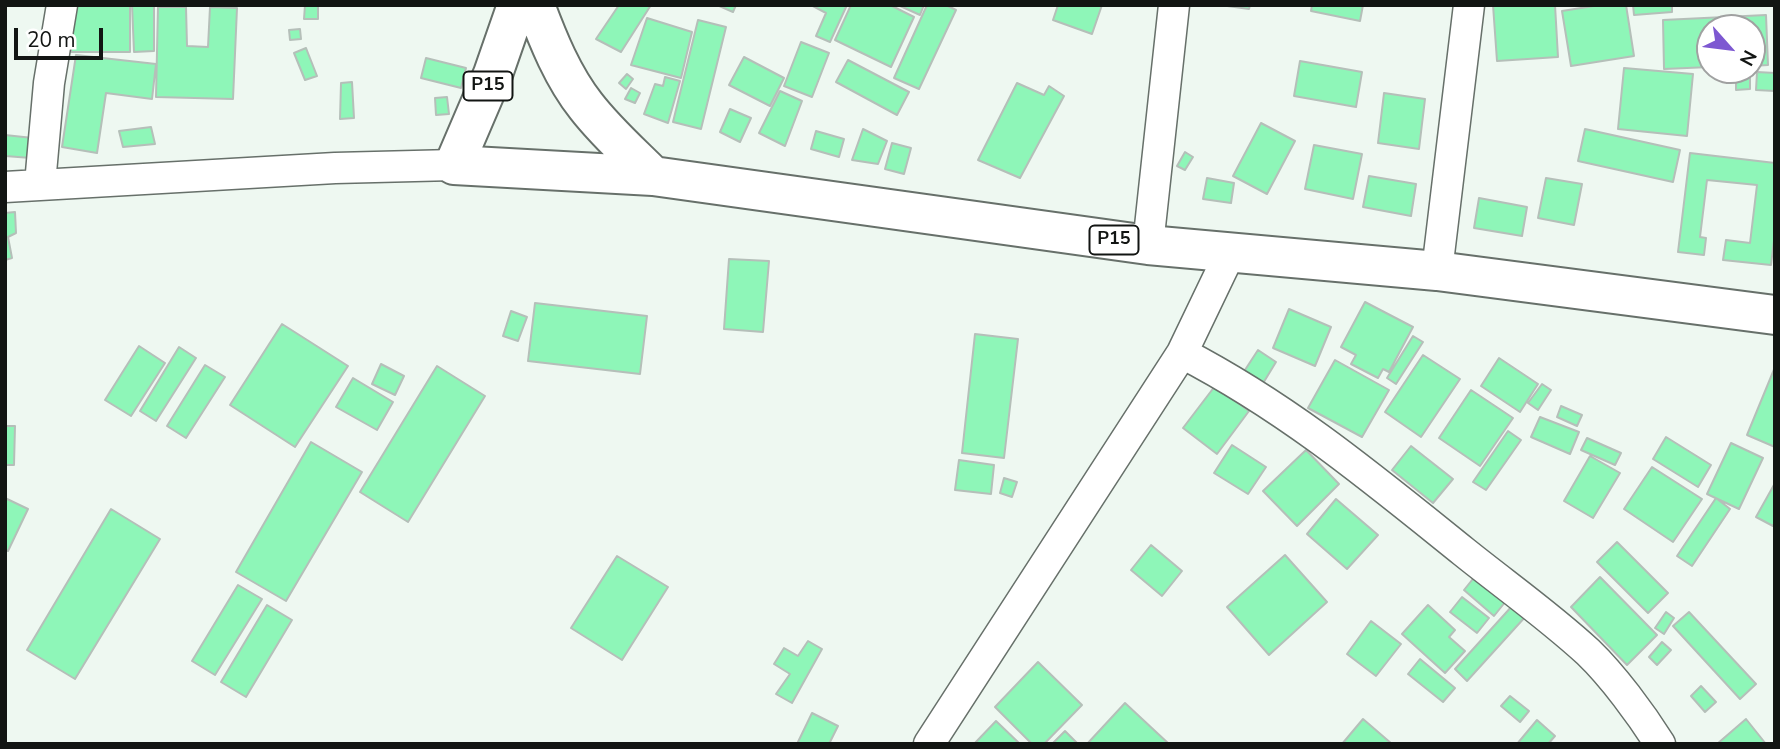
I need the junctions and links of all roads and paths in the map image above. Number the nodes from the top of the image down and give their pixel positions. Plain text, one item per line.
1 (62, 5) edge
2 (517, 5) edge
3 (535, 5) edge
4 (1174, 5) edge
5 (1469, 5) edge
6 (454, 165) junction
7 (653, 176) junction
8 (40, 184) junction
9 (5, 187) edge
10 (1148, 245) junction
11 (1230, 251) junction
12 (1437, 271) junction
13 (1775, 315) edge
14 (1182, 353) junction
15 (929, 744) edge
16 (1660, 744) edge

1 - 8 street
2 - 6 main road, P15
3 - 7 main road
4 - 10 street
5 - 12 street
6 - 7 main road, P15
6 - 8 street
7 - 10 main road, P15
8 - 9 street
10 - 11 main road, P15
11 - 12 main road, P15
11 - 14 street
12 - 13 main road, P15
14 - 15 street
14 - 16 street

